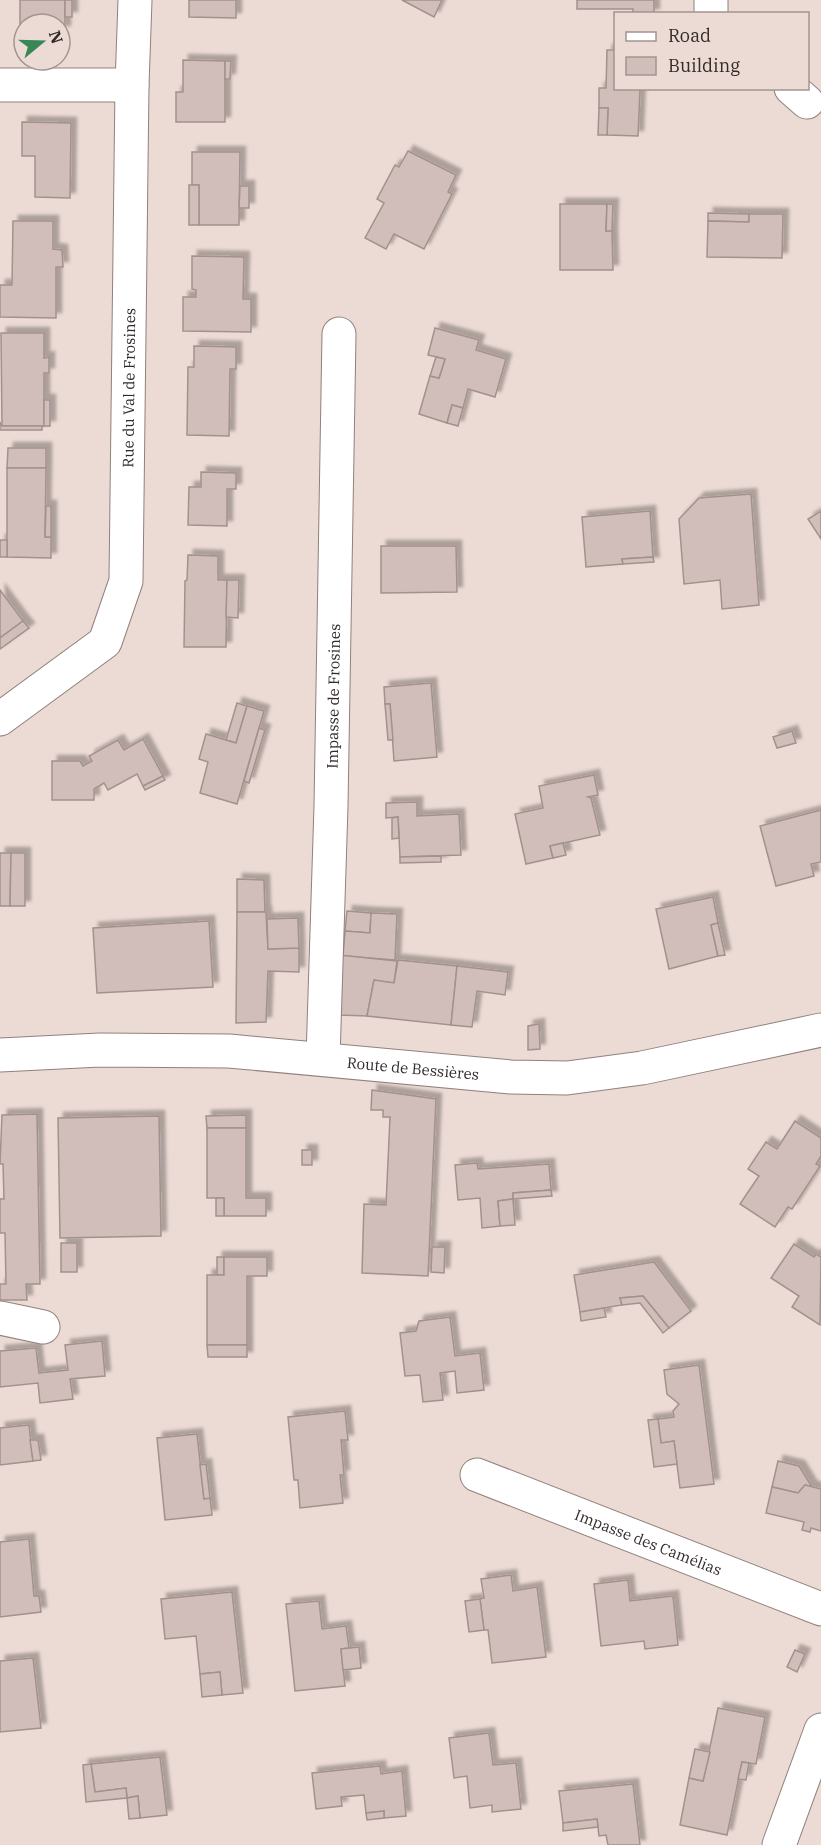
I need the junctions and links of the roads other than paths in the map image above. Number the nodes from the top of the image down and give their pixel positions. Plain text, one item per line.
1 (135, 0) edge
2 (0, 85) edge
3 (132, 85) junction
4 (339, 334) dead end
5 (0, 719) edge
6 (821, 1030) edge
7 (0, 1055) edge
8 (323, 1058) junction
9 (0, 1318) edge
10 (43, 1327) dead end
11 (477, 1475) dead end
12 (821, 1610) edge
13 (821, 1730) edge
14 (779, 1845) edge

1 - 3 street, Rue du Val de Frosines
2 - 3 street
3 - 5 street, Rue du Val de Frosines
4 - 8 street, Impasse de Frosines
6 - 8 street, Route de Bessières
7 - 8 street, Route de Bessières
9 - 10 street
11 - 12 street, Impasse des Camélias
13 - 14 street

